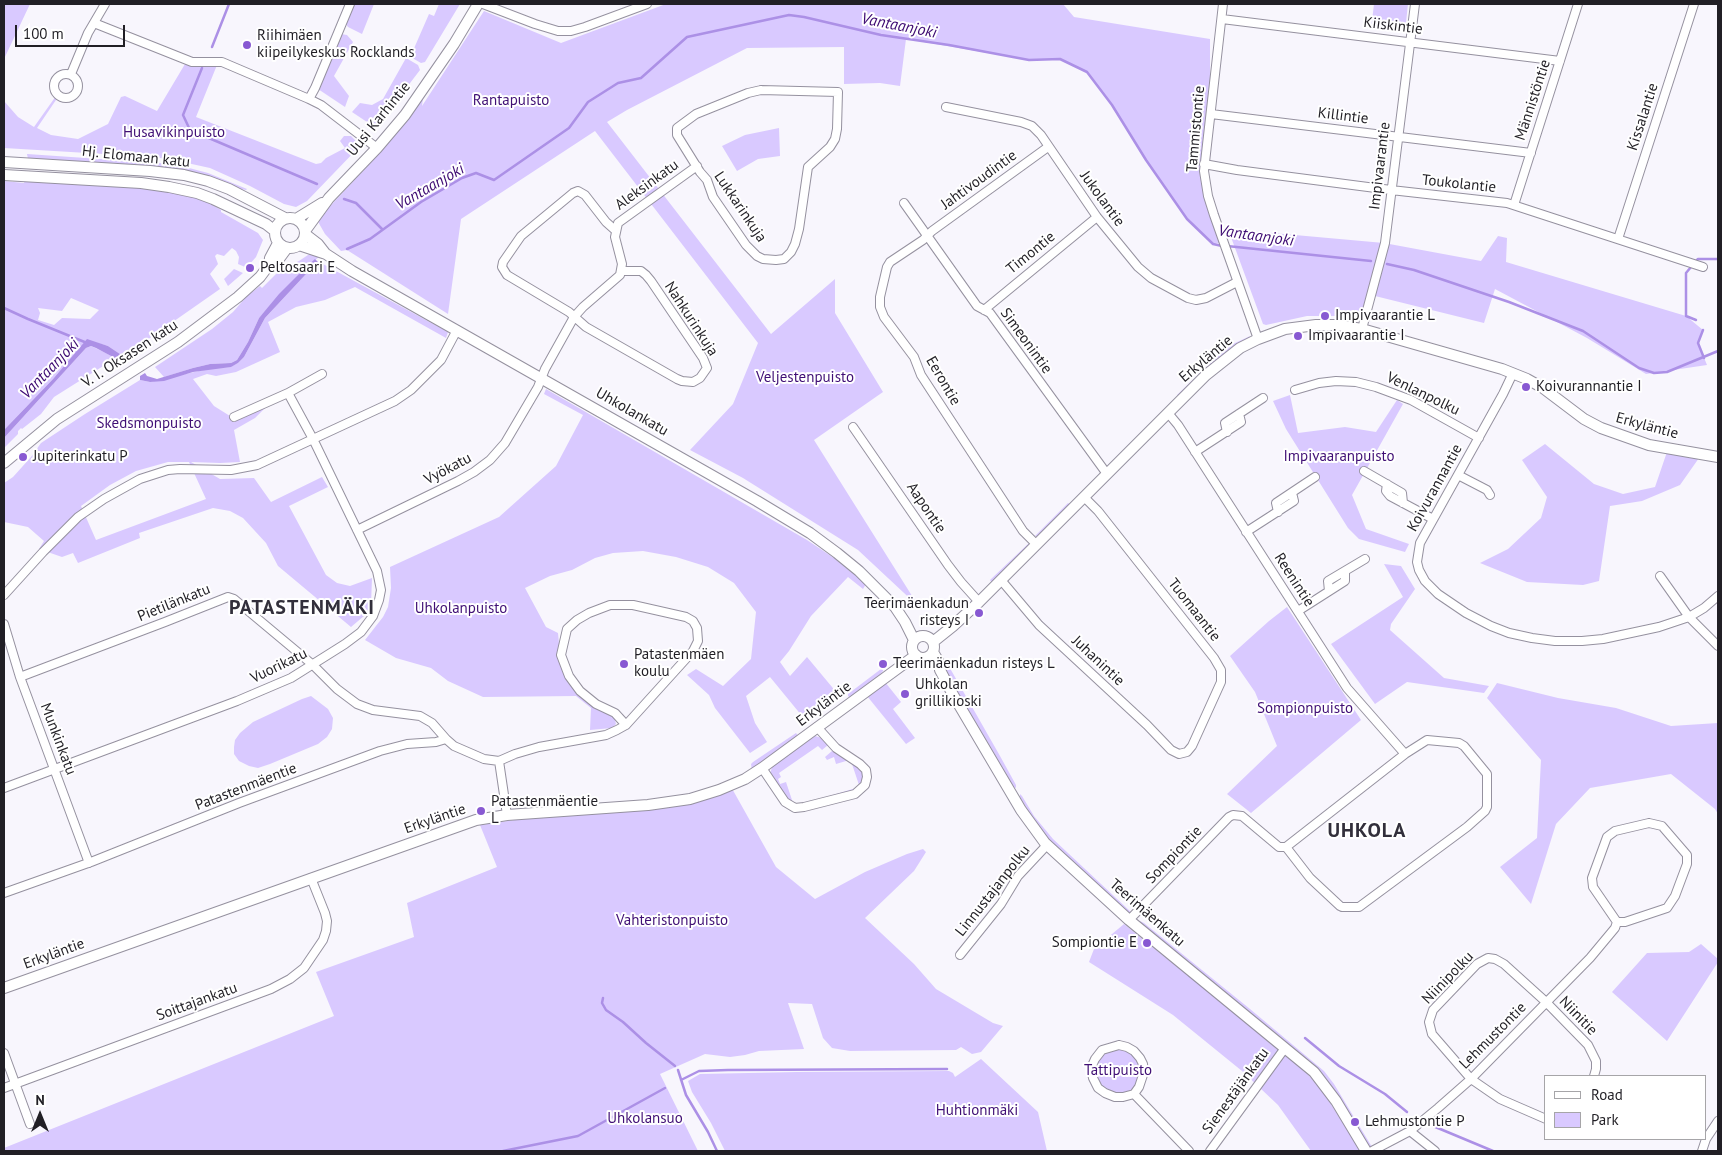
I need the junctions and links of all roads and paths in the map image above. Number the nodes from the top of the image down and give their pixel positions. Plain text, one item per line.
1 (105, 4) edge
2 (350, 4) edge
3 (478, 4) edge
4 (483, 4) edge
5 (647, 4) edge
6 (1223, 4) edge
7 (1415, 4) edge
8 (1578, 4) edge
9 (1694, 4) edge
10 (1222, 19) junction
11 (94, 23) junction
12 (1410, 42) junction
13 (1560, 61) junction
14 (71, 74) dead end
15 (309, 99) junction
16 (946, 107) dead end
17 (1211, 114) junction
18 (1398, 136) junction
19 (1048, 147) junction
20 (377, 148) junction
21 (1531, 152) junction
22 (4, 162) edge
23 (1204, 164) junction
24 (697, 166) junction
25 (4, 175) edge
26 (1391, 190) junction
27 (330, 198) junction
28 (904, 203) dead end
29 (1514, 206) junction
30 (1097, 217) junction
31 (291, 219) junction
32 (615, 230) junction
33 (275, 231) junction
34 (305, 232) junction
35 (927, 235) junction
36 (1618, 239) junction
37 (278, 242) junction
38 (299, 245) junction
39 (288, 248) junction
40 (326, 254) junction
41 (269, 265) junction
42 (1703, 267) dead end
43 (622, 272) junction
44 (1237, 282) junction
45 (984, 310) junction
46 (574, 317) junction
47 (1362, 329) junction
48 (458, 330) junction
49 (1258, 339) junction
50 (1513, 373) junction
51 (322, 374) dead end
52 (541, 378) junction
53 (1295, 390) dead end
54 (288, 393) junction
55 (1263, 398) dead end
56 (1168, 413) junction
57 (234, 417) dead end
58 (853, 427) dead end
59 (1479, 438) junction
60 (313, 439) junction
61 (1195, 452) junction
62 (1718, 457) edge
63 (4, 463) edge
64 (1364, 471) dead end
65 (1107, 474) junction
66 (1458, 475) junction
67 (1315, 477) dead end
68 (1490, 495) dead end
69 (1084, 497) junction
70 (1433, 519) junction
71 (357, 530) junction
72 (1246, 532) junction
73 (1036, 544) junction
74 (1365, 559) dead end
75 (1660, 576) dead end
76 (1001, 580) junction
77 (4, 595) edge
78 (1718, 596) edge
79 (979, 602) junction
80 (1298, 611) junction
81 (1689, 617) junction
82 (4, 624) edge
83 (918, 638) junction
84 (1718, 646) edge
85 (927, 652) junction
86 (313, 665) junction
87 (20, 677) junction
88 (626, 725) junction
89 (817, 727) junction
90 (446, 739) junction
91 (1183, 753) joint
92 (1405, 754) junction
93 (499, 761) junction
94 (762, 768) junction
95 (55, 769) junction
96 (4, 788) edge
97 (507, 815) junction
98 (1047, 845) junction
99 (1286, 847) junction
100 (89, 863) junction
101 (311, 878) junction
102 (4, 893) edge
103 (1129, 920) junction
104 (1617, 922) junction
105 (960, 954) dead end
106 (4, 988) edge
107 (1546, 1002) junction
108 (1286, 1048) junction
109 (4, 1053) edge
110 (1594, 1075) edge
111 (1471, 1079) junction
112 (15, 1084) junction
113 (4, 1088) edge
114 (1134, 1094) junction
115 (1544, 1118) edge
116 (1718, 1121) edge
117 (30, 1124) dead end
118 (1410, 1130) junction
119 (1707, 1138) edge
120 (1189, 1151) edge
121 (1210, 1151) edge
122 (1366, 1151) edge
123 (1372, 1151) edge
124 (1434, 1151) edge

1 - 11 street
2 - 15 street
3 - 20 street, Uusi Karhintie
4 - 5 street
6 - 10 street, Tammistontie
7 - 12 street, Impivaarantie
8 - 13 street, Männistöntie
9 - 36 street, Kissalantie
10 - 12 street, Kiiskintie
10 - 17 street, Tammistontie
11 - 14 street
11 - 15 street
12 - 13 street, Kiiskintie
12 - 18 street, Impivaarantie
13 - 21 street, Männistöntie
15 - 20 street
16 - 19 street, Jukolantie
17 - 18 street, Killintie
17 - 23 street, Tammistontie
18 - 21 street, Killintie
18 - 26 street, Impivaarantie
19 - 30 street, Jukolantie
19 - 35 street, Jahtivoudintie
20 - 27 street, Uusi Karhintie
21 - 29 street, Männistöntie
22 - 31 street, Hj. Elomaan katu
23 - 26 street, Toukolantie
23 - 44 street, Tammistontie
24 - 24 street, Lukkarinkuja
24 - 32 street, Aleksinkatu
25 - 33 street, Hj. Elomaan katu
26 - 29 street, Toukolantie
26 - 47 street, Impivaarantie
27 - 31 street, Uusi Karhintie
27 - 34 street, Uusi Karhintie
28 - 35 street, Simeonintie
29 - 36 street, Toukolantie
30 - 44 street, Jukolantie
30 - 45 street, Timontie
31 - 33 street
31 - 34 street
32 - 43 street, Aleksinkatu
32 - 46 street
33 - 37 street
34 - 38 street
34 - 40 street, Uhkolankatu
35 - 45 street, Simeonintie
35 - 73 street, Eerontie
36 - 42 street, Toukolantie
37 - 39 street
37 - 41 street, V. I. Oksasen katu
38 - 39 street
38 - 40 street, Uhkolankatu
39 - 41 street, V. I. Oksasen katu
40 - 48 street, Uhkolankatu
41 - 63 street, V. I. Oksasen katu
43 - 46 street
43 - 46 street, Nahkurinkuja
44 - 49 street, Tammistontie
45 - 65 street, Simeonintie
46 - 52 street
47 - 49 street, Erkyläntie
47 - 50 street, Erkyläntie
48 - 52 street, Uhkolankatu
48 - 60 street
49 - 56 street, Erkyläntie
50 - 59 street, Koivurannantie
50 - 62 street, Erkyläntie
51 - 54 street
52 - 71 street, Vyökatu
52 - 83 street, Uhkolankatu
53 - 59 street, Venlanpolku
54 - 57 street
54 - 60 street, Vuorikatu
55 - 61 street
56 - 61 street, Reenintie
56 - 65 street, Erkyläntie
58 - 79 street, Aapontie
59 - 66 street, Koivurannantie
60 - 71 street, Vuorikatu
60 - 77 street
61 - 72 street, Reenintie
64 - 70 street
65 - 69 street, Erkyläntie
66 - 68 street
66 - 70 street, Koivurannantie
67 - 72 street
69 - 73 street, Erkyläntie
69 - 91 street, Tuomaantie
70 - 81 street, Koivurannantie
71 - 86 street, Vuorikatu
72 - 80 street, Reenintie
73 - 76 street, Erkyläntie
74 - 80 street
75 - 81 street
76 - 79 street, Erkyläntie
76 - 91 street, Juhanintie
78 - 81 street, Koivurannantie
79 - 85 street, Erkyläntie
80 - 92 street, Reenintie
81 - 84 street
82 - 87 street, Munkinkatu
83 - 85 street, Teerimäenkatu
83 - 85 street, Uhkolankatu
85 - 89 street, Erkyläntie
85 - 98 street, Teerimäenkatu
86 - 87 street, Pietilänkatu
86 - 90 street, Pietilänkatu
86 - 95 street, Vuorikatu
87 - 95 street, Munkinkatu
88 - 88 street
88 - 93 street
89 - 94 street, Erkyläntie
89 - 94 street
90 - 93 street
90 - 100 street, Patastenmäentie
92 - 99 street
92 - 99 street
93 - 97 street
94 - 97 street, Erkyläntie
95 - 96 street, Vuorikatu
95 - 100 street, Munkinkatu
97 - 101 street, Erkyläntie
98 - 103 street, Teerimäenkatu
98 - 105 street, Linnustajanpolku
99 - 103 street, Sompiontie
100 - 102 street, Patastenmäentie
101 - 106 street, Erkyläntie
101 - 112 street, Soittajankatu
103 - 108 street, Teerimäenkatu
104 - 104 street
104 - 107 street, Lehmustontie
107 - 110 street, Niinitie
107 - 111 street, Lehmustontie
107 - 111 street, Niinipolku
108 - 121 street, Sienestäjänkatu
108 - 122 street, Teerimäenkatu
109 - 112 street
111 - 115 street
111 - 118 street, Lehmustontie
112 - 113 street, Soittajankatu
112 - 117 street
114 - 114 street
114 - 120 street
116 - 119 street
118 - 123 street, Lehmustontie
118 - 124 street

